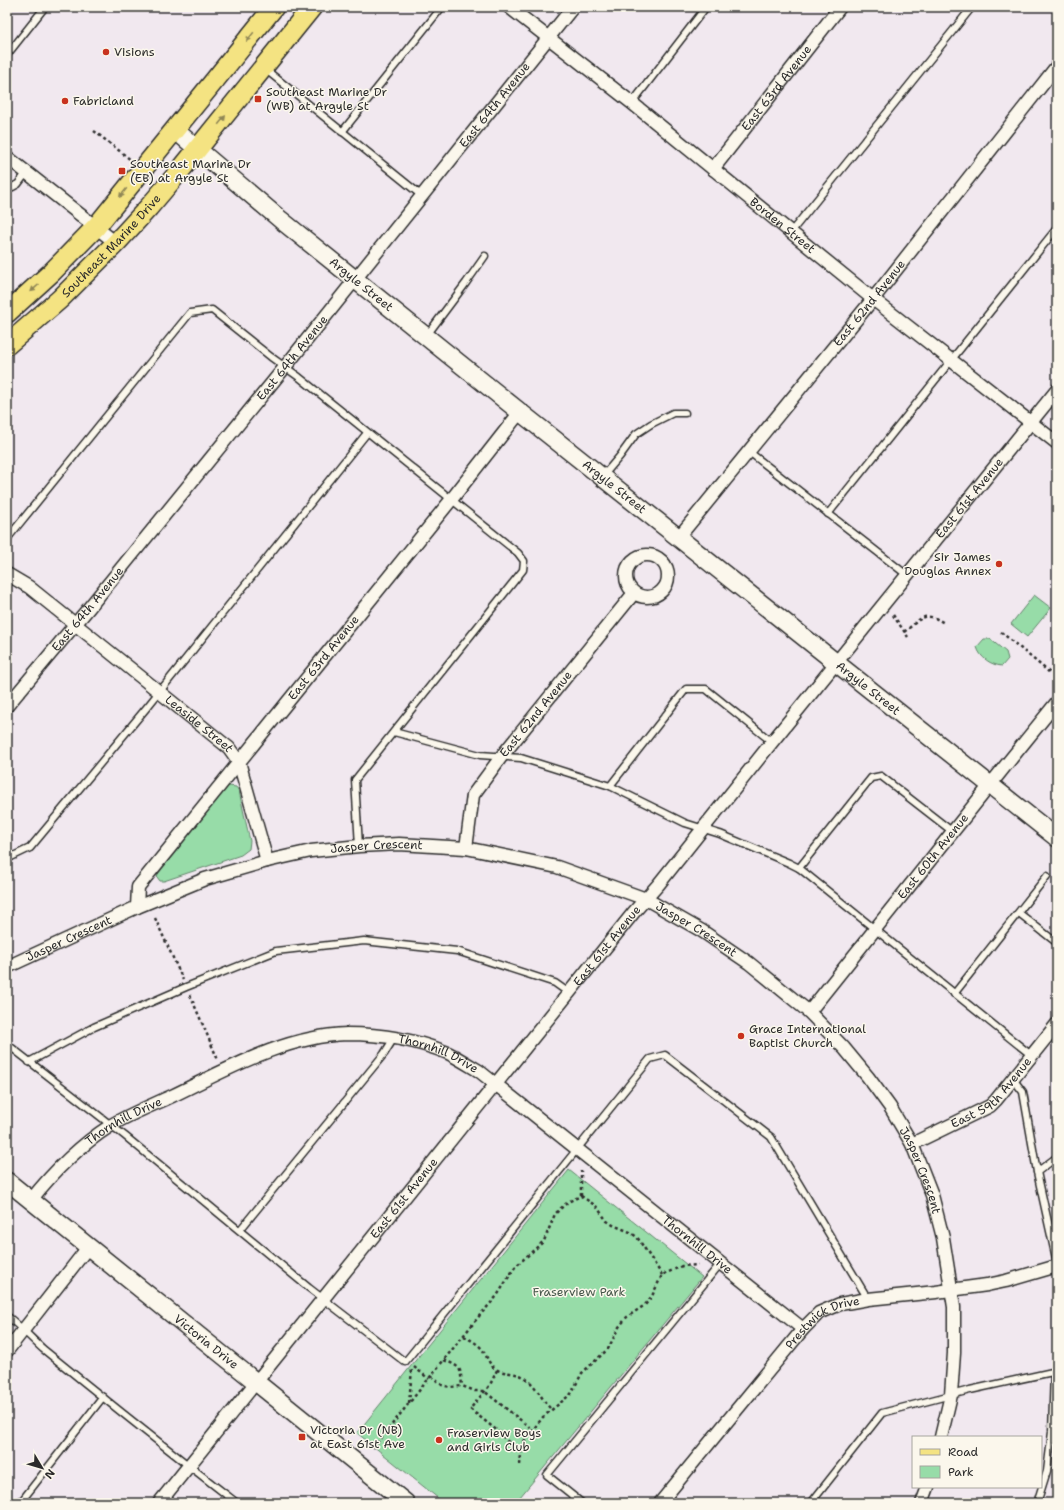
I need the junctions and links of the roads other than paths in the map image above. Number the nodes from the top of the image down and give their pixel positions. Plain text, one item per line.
1 (45, 7) edge
2 (274, 7) edge
3 (312, 7) edge
4 (442, 7) edge
5 (509, 7) edge
6 (573, 7) edge
7 (706, 7) edge
8 (840, 7) edge
9 (972, 7) edge
10 (548, 38) junction
11 (7, 55) edge
12 (1057, 66) edge
13 (263, 68) junction
14 (632, 103) junction
15 (174, 130) junction
16 (342, 132) junction
17 (197, 150) junction
18 (7, 157) edge
19 (713, 169) junction
20 (27, 172) junction
21 (7, 190) edge
22 (422, 196) junction
23 (96, 227) junction
24 (1057, 228) edge
25 (791, 232) junction
26 (116, 243) junction
27 (484, 256) dead end
28 (355, 280) junction
29 (874, 299) junction
30 (7, 313) edge
31 (426, 336) junction
32 (7, 344) edge
33 (951, 360) junction
34 (285, 367) junction
35 (1057, 390) edge
36 (520, 412) junction
37 (684, 413) dead end
38 (1031, 423) junction
39 (367, 433) junction
40 (1057, 444) edge
41 (748, 451) junction
42 (602, 477) junction
43 (451, 500) junction
44 (828, 514) junction
45 (678, 538) junction
46 (7, 539) edge
47 (7, 574) edge
48 (907, 575) junction
49 (634, 593) dead end
50 (75, 625) junction
51 (836, 663) junction
52 (159, 692) junction
53 (1057, 702) edge
54 (7, 706) edge
55 (394, 732) junction
56 (772, 742) junction
57 (501, 757) junction
58 (239, 762) junction
59 (990, 785) junction
60 (610, 786) junction
61 (703, 828) junction
62 (953, 832) junction
63 (1057, 838) edge
64 (359, 846) junction
65 (466, 848) junction
66 (7, 859) edge
67 (267, 861) junction
68 (799, 868) junction
69 (1047, 876) dead end
70 (646, 899) junction
71 (137, 907) junction
72 (1019, 913) junction
73 (874, 930) junction
74 (1057, 943) edge
75 (7, 967) edge
76 (569, 992) junction
77 (954, 994) junction
78 (810, 1012) junction
79 (1057, 1024) edge
80 (394, 1038) junction
81 (7, 1044) edge
82 (1031, 1055) junction
83 (29, 1062) junction
84 (1013, 1080) junction
85 (496, 1084) junction
86 (111, 1125) junction
87 (912, 1144) junction
88 (578, 1149) junction
89 (1057, 1157) edge
90 (1037, 1172) junction
91 (7, 1181) edge
92 (31, 1200) junction
93 (240, 1230) junction
94 (89, 1246) junction
95 (721, 1263) junction
96 (1057, 1265) edge
97 (952, 1290) junction
98 (323, 1298) junction
99 (868, 1299) junction
100 (7, 1316) edge
101 (803, 1328) junction
102 (23, 1331) junction
103 (7, 1351) edge
104 (1056, 1371) edge
105 (257, 1382) junction
106 (951, 1395) junction
107 (103, 1397) junction
108 (941, 1436) edge
109 (189, 1466) junction
110 (1042, 1487) edge
111 (928, 1488) edge
112 (1042, 1488) edge
113 (402, 1502) edge
114 (20, 1503) edge
115 (159, 1503) edge
116 (237, 1503) edge
117 (582, 1503) edge
118 (660, 1503) edge
119 (811, 1503) edge
120 (922, 1503) edge
121 (1037, 1503) edge

1 - 11 lane
2 -> 15 main road, Southeast Marine Drive
3 - 13 main road, Southeast Marine Drive
4 - 16 lane
5 - 10 street, Borden Street
6 - 10 street, East 64th Avenue
7 - 14 lane
8 - 19 street, East 63rd Avenue
9 - 25 lane
10 - 14 street, Borden Street
10 - 22 street, East 64th Avenue
12 - 29 street, East 62nd Avenue
13 - 16 lane
17 -> 13 main road, Southeast Marine Drive
14 - 19 street, Borden Street
15 - 17 street, Argyle Street
15 -> 23 main road, Southeast Marine Drive
16 - 22 lane
17 - 26 main road, Southeast Marine Drive
17 - 28 street, Argyle Street
18 - 20 street
19 - 25 street, Borden Street
20 - 21 lane
20 - 23 street
22 - 28 street, East 64th Avenue
23 - 26 street
23 -> 30 main road, Southeast Marine Drive
24 - 33 lane
25 - 29 street, Borden Street
26 - 32 main road, Southeast Marine Drive
27 - 31 lane
28 - 31 street, Argyle Street
28 - 34 street, East 64th Avenue
29 - 33 street, Borden Street
29 - 41 street, East 62nd Avenue
31 - 36 street, Argyle Street
33 - 38 street, Borden Street
33 - 44 lane
34 - 39 lane
34 - 46 lane
34 - 50 street, East 64th Avenue
35 - 38 street, East 61st Avenue
36 - 42 street, Argyle Street
36 - 43 street, East 63rd Avenue
37 - 42 lane
38 - 40 street, Borden Street
38 - 48 street, East 61st Avenue
39 - 43 lane
39 - 52 lane
41 - 44 lane
41 - 45 street, East 62nd Avenue
42 - 45 street, Argyle Street
43 - 55 lane
43 - 58 street, East 63rd Avenue
44 - 48 lane
45 - 51 street, Argyle Street
47 - 50 street, Leaside Street
48 - 51 street, East 61st Avenue
49 - 57 street, East 62nd Avenue
50 - 52 street, Leaside Street
50 - 54 street, East 64th Avenue
51 - 56 street, East 61st Avenue
51 - 59 street, Argyle Street
52 - 58 street, Leaside Street
52 - 66 lane
53 - 59 street, East 60th Avenue
55 - 57 lane
55 - 64 lane
56 - 60 lane
56 - 61 street, East 61st Avenue
57 - 60 lane
57 - 65 street, East 62nd Avenue
58 - 67 street, Leaside Street
58 - 71 street, East 63rd Avenue
59 - 62 street, East 60th Avenue
59 - 63 street, Argyle Street
60 - 61 lane
61 - 68 lane
61 - 70 street, East 61st Avenue
62 - 68 lane
62 - 73 street, East 60th Avenue
64 - 65 street, Jasper Crescent
64 - 67 street, Jasper Crescent
65 - 70 street, Jasper Crescent
67 - 71 street, Jasper Crescent
68 - 73 lane
69 - 72 lane
70 - 76 street, East 61st Avenue
70 - 78 street, Jasper Crescent
71 - 75 street, Jasper Crescent
72 - 74 lane
72 - 77 lane
73 - 77 lane
73 - 78 street, East 60th Avenue
76 - 83 lane
76 - 85 street, East 61st Avenue
77 - 82 lane
78 - 87 street, Jasper Crescent
79 - 82 street, East 59th Avenue
80 - 85 street, Thornhill Drive
80 - 86 street, Thornhill Drive
80 - 93 lane
81 - 83 lane
82 - 84 street, East 59th Avenue
83 - 86 lane
84 - 87 street, East 59th Avenue
84 - 90 lane
85 - 88 street, Thornhill Drive
85 - 98 street, East 61st Avenue
86 - 92 street, Thornhill Drive
86 - 93 lane
87 - 97 street, Jasper Crescent
88 - 95 street, Thornhill Drive
88 - 98 lane
88 - 99 lane
89 - 90 lane
90 - 96 lane
91 - 92 street, Victoria Drive
92 - 94 street, Victoria Drive
93 - 98 lane
94 - 102 street
94 - 105 street, Victoria Drive
95 - 101 street, Thornhill Drive
95 - 117 lane
96 - 97 street, Prestwick Drive
97 - 99 street, Prestwick Drive
97 - 106 street, Jasper Crescent
98 - 105 street, East 61st Avenue
99 - 101 street, Prestwick Drive
100 - 102 lane
101 - 118 street, Prestwick Drive
102 - 103 street
102 - 107 lane
104 - 106 lane
104 - 110 lane
105 - 109 street, East 61st Avenue
105 - 113 street, Victoria Drive
106 - 108 street, Jasper Crescent
106 - 119 lane
107 - 109 lane
107 - 114 lane
109 - 115 street, East 61st Avenue
109 - 116 lane
111 - 120 street
112 - 121 lane

